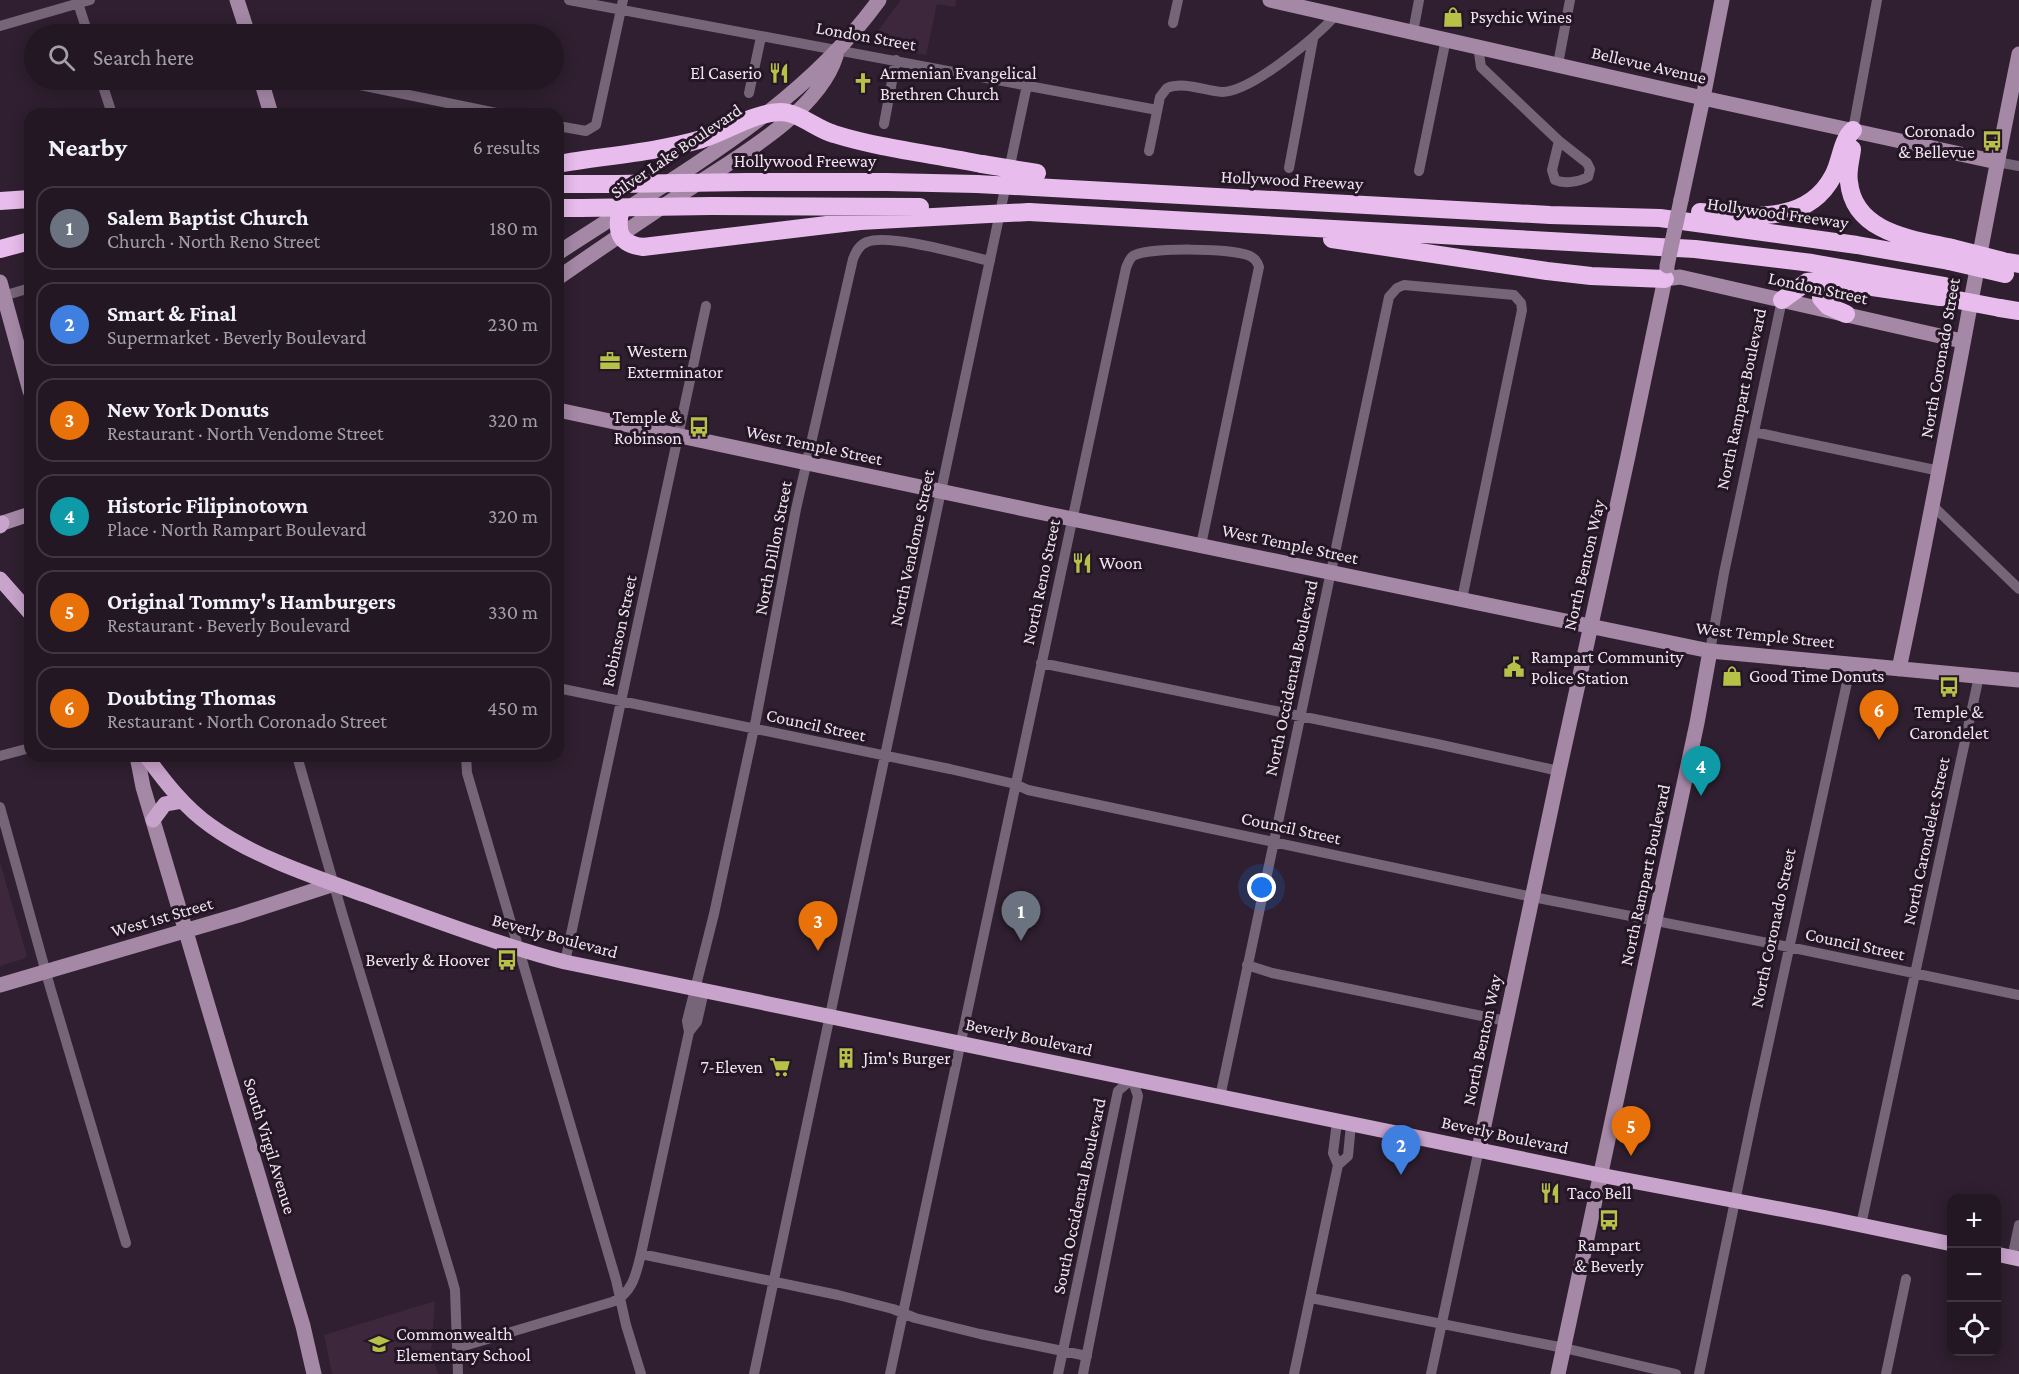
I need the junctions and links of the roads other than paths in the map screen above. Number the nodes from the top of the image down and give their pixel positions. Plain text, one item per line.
1 (90, 0) edge
2 (237, 0) edge
3 (569, 0) edge
4 (879, 0) edge
5 (1178, 0) edge
6 (1270, 0) edge
7 (1419, 0) edge
8 (1570, 0) edge
9 (1722, 0) edge
10 (1877, 0) edge
11 (78, 2) edge
12 (622, 5) edge
13 (1337, 15) junction
14 (85, 24) edge
15 (245, 24) edge
16 (1173, 24) dead end
17 (0, 26) edge
18 (1413, 32) junction
19 (761, 37) junction
20 (1313, 39) junction
21 (1446, 39) junction
22 (1478, 46) junction
23 (837, 51) junction
24 (2019, 54) edge
25 (896, 60) junction
26 (1558, 64) junction
27 (1027, 86) junction
28 (104, 90) edge
29 (264, 90) edge
30 (385, 90) edge
31 (749, 93) dead end
32 (1703, 98) junction
33 (110, 108) edge
34 (269, 108) edge
35 (472, 108) edge
36 (1157, 110) junction
37 (765, 114) junction
38 (794, 114) junction
39 (884, 124) dead end
40 (564, 127) edge
41 (1853, 130) junction
42 (1559, 141) dead end
43 (1149, 151) dead end
44 (1997, 162) junction
45 (564, 163) edge
46 (2019, 166) edge
47 (1288, 168) dead end
48 (1419, 171) dead end
49 (1036, 180) junction
50 (564, 184) edge
51 (564, 208) edge
52 (620, 212) junction
53 (970, 212) junction
54 (1660, 218) junction
55 (1248, 224) junction
56 (621, 235) junction
57 (0, 237) edge
58 (24, 237) edge
59 (24, 239) edge
60 (0, 249) edge
61 (564, 249) edge
62 (1951, 254) junction
63 (990, 261) junction
64 (2013, 269) edge
65 (1666, 273) junction
66 (564, 274) edge
67 (1835, 281) junction
68 (24, 289) edge
69 (1, 291) edge
70 (1943, 291) junction
71 (1782, 300) junction
72 (2007, 303) edge
73 (706, 306) dead end
74 (2019, 311) edge
75 (1846, 314) junction
76 (1962, 341) junction
77 (24, 370) edge
78 (564, 411) edge
79 (1754, 432) junction
80 (677, 436) junction
81 (808, 463) junction
82 (1940, 471) junction
83 (940, 491) junction
84 (1933, 506) junction
85 (24, 516) edge
86 (1072, 519) junction
87 (1, 524) edge
88 (1201, 545) junction
89 (1330, 572) junction
90 (0, 579) edge
91 (2019, 589) edge
92 (1462, 599) junction
93 (24, 607) edge
94 (1590, 627) junction
95 (1710, 651) junction
96 (1041, 663) junction
97 (1851, 664) junction
98 (1899, 669) junction
99 (1979, 676) junction
100 (2019, 680) edge
101 (564, 689) edge
102 (621, 701) junction
103 (1300, 715) junction
104 (753, 729) junction
105 (24, 749) edge
106 (0, 756) edge
107 (885, 756) junction
108 (138, 762) edge
109 (151, 762) edge
110 (299, 762) edge
111 (466, 762) edge
112 (1559, 771) junction
113 (1015, 784) junction
114 (182, 801) junction
115 (0, 807) edge
116 (153, 820) junction
117 (2, 822) edge
118 (1273, 841) junction
119 (334, 884) junction
120 (1533, 897) junction
121 (1655, 920) junction
122 (186, 930) junction
123 (1789, 947) junction
124 (517, 950) junction
125 (565, 962) junction
126 (1247, 965) junction
127 (47, 971) junction
128 (1915, 973) junction
129 (0, 985) edge
130 (699, 990) junction
131 (2019, 995) edge
132 (828, 1016) junction
133 (1506, 1021) junction
134 (961, 1043) junction
135 (1132, 1079) junction
136 (1220, 1097) junction
137 (1344, 1123) junction
138 (1479, 1149) junction
139 (1338, 1165) junction
140 (1600, 1175) junction
141 (1736, 1201) junction
142 (1861, 1225) junction
143 (2019, 1226) edge
144 (126, 1243) dead end
145 (1947, 1243) edge
146 (641, 1254) junction
147 (2001, 1255) edge
148 (2016, 1258) edge
149 (1906, 1279) dead end
150 (773, 1282) junction
151 (621, 1298) junction
152 (1311, 1298) junction
153 (902, 1313) junction
154 (1442, 1325) junction
155 (457, 1348) junction
156 (1564, 1348) junction
157 (1063, 1350) junction
158 (1087, 1356) junction
159 (314, 1374) edge
160 (458, 1374) edge
161 (641, 1374) edge
162 (754, 1374) edge
163 (890, 1374) edge
164 (1058, 1374) edge
165 (1083, 1374) edge
166 (1294, 1374) edge
167 (1431, 1374) edge
168 (1558, 1374) edge
169 (1676, 1374) edge
170 (1699, 1374) edge
171 (1886, 1374) edge

1 - 11 street
2 - 15 street
3 - 12 street, London Street
4 - 23 street, Silver Lake Boulevard
5 - 16 street
6 - 13 street, Bellevue Avenue
7 - 18 street
8 - 26 street
9 - 32 street, North Benton Way
10 - 41 street
11 - 14 street
11 - 17 street
12 - 19 street, London Street
12 - 40 street
13 - 18 street, Bellevue Avenue
13 - 20 street
18 - 21 street, Bellevue Avenue
19 - 23 street, London Street
19 - 31 street
20 - 36 street
20 - 47 street
21 - 22 street, Bellevue Avenue
21 - 48 street
22 - 26 street, Bellevue Avenue
22 - 42 street
23 - 25 street, London Street
23 - 37 street, Silver Lake Boulevard
23 - 38 street, Silver Lake Boulevard
24 - 44 street, North Coronado Street
25 - 27 street, London Street
25 - 39 street
26 - 32 street, Bellevue Avenue
27 - 36 street, London Street
27 - 63 street, North Vendome Street
28 - 33 street
29 - 34 street
30 - 35 street
32 - 41 street, Bellevue Avenue
32 - 65 street, North Benton Way, bridge
36 - 43 street
37 - 38 highway
37 - 45 highway
37 - 52 street, Silver Lake Boulevard
38 - 49 highway, bridge
38 - 56 street, Silver Lake Boulevard
41 - 44 street, Bellevue Avenue
41 - 54 highway
41 - 62 highway
44 - 46 street, Bellevue Avenue
44 - 76 street, North Coronado Street
49 - 50 highway, Hollywood Freeway, bridge
49 - 54 highway, Hollywood Freeway
51 - 53 highway, bridge
52 - 56 highway
52 - 61 street, Silver Lake Boulevard
53 - 55 highway, bridge
53 - 56 highway
54 - 62 highway, Hollywood Freeway
55 - 65 highway
55 - 70 highway
56 - 66 street, Silver Lake Boulevard
57 - 58 highway
59 - 60 highway
62 - 64 highway, Hollywood Freeway, bridge
63 - 81 street, North Dillon Street
63 - 83 street, North Vendome Street
65 - 71 street, London Street
65 - 94 street, North Benton Way
67 - 70 highway
67 - 71 highway
67 - 75 highway
68 - 69 street
69 - 77 street
70 - 72 highway, bridge
71 - 75 street, London Street
71 - 79 street, North Rampart Boulevard
72 - 74 highway
73 - 80 street, Robinson Street
75 - 76 street, London Street
76 - 82 street, North Coronado Street
78 - 80 street, West Temple Street
79 - 82 street
79 - 95 street, North Rampart Boulevard
80 - 81 street, West Temple Street
80 - 102 street, Robinson Street
81 - 83 street, West Temple Street
81 - 104 street, North Dillon Street
82 - 84 street, North Coronado Street
83 - 86 street, West Temple Street
83 - 107 street, North Vendome Street
84 - 91 street
84 - 98 street, North Coronado Street
85 - 87 street
86 - 88 street, West Temple Street
86 - 88 street, North Reno Street
86 - 96 street, North Reno Street
88 - 89 street, West Temple Street
89 - 92 street, West Temple Street
89 - 92 street, North Occidental Boulevard
89 - 103 street, North Occidental Boulevard
90 - 93 main road
92 - 94 street, West Temple Street
94 - 95 street, West Temple Street
94 - 112 street, North Benton Way
95 - 97 street, West Temple Street
95 - 121 street, North Rampart Boulevard
96 - 103 street
96 - 113 street, North Reno Street
97 - 98 street, West Temple Street
97 - 123 street, North Coronado Street
98 - 99 street, West Temple Street
99 - 100 street, West Temple Street
99 - 128 street, North Carondelet Street
101 - 102 street, Council Street
102 - 104 street, Council Street
102 - 125 street, Robinson Street
103 - 112 street
103 - 118 street, North Occidental Boulevard
104 - 107 street, Council Street
104 - 130 street, North Dillon Street
105 - 106 street
107 - 113 street, Council Street
107 - 132 street, North Vendome Street
108 - 116 street, South Virgil Avenue
109 - 114 main road, Beverly Boulevard
110 - 119 street
111 - 124 street
112 - 120 street, North Benton Way
113 - 118 street, Council Street
113 - 134 street, North Reno Street
114 - 116 main road
114 - 119 main road, Beverly Boulevard
115 - 117 street
116 - 122 street, South Virgil Avenue
117 - 127 street
118 - 120 street, Council Street
118 - 126 street, North Occidental Boulevard
119 - 122 street, West 1st Street
119 - 124 main road, Beverly Boulevard
119 - 155 street
120 - 121 street, Council Street
120 - 133 street, North Benton Way
121 - 123 street, Council Street
121 - 140 street, North Rampart Boulevard
122 - 127 street, West 1st Street
122 - 159 street, South Virgil Avenue
123 - 128 street, Council Street
123 - 141 street, North Coronado Street
124 - 125 main road, Beverly Boulevard
124 - 151 street
125 - 130 main road, Beverly Boulevard
126 - 133 street
126 - 136 street, North Occidental Boulevard
127 - 129 street, West 1st Street
127 - 144 street
128 - 131 street, Council Street
128 - 142 street, North Carondelet Street
130 - 132 main road, Beverly Boulevard
130 - 146 street, North Dillon Street
132 - 134 main road, Beverly Boulevard
132 - 150 street, North Vendome Street
133 - 138 street, North Benton Way
134 - 135 main road, Beverly Boulevard
134 - 153 street, North Reno Street
135 - 136 main road, Beverly Boulevard
135 - 157 street, South Occidental Boulevard
135 - 158 street, South Occidental Boulevard
136 - 137 main road, Beverly Boulevard
137 - 138 main road, Beverly Boulevard
137 - 139 street
137 - 139 street
138 - 140 main road, Beverly Boulevard
138 - 154 street
139 - 152 street
140 - 141 main road, Beverly Boulevard
140 - 156 street, North Rampart Boulevard
141 - 142 main road, Beverly Boulevard
141 - 170 street, North Coronado Street
142 - 145 main road, Beverly Boulevard
143 - 148 street
146 - 150 street
146 - 151 street, North Dillon Street
147 - 148 main road
149 - 171 street
150 - 153 street
150 - 162 street, North Vendome Street
151 - 155 street
151 - 161 street
152 - 154 street
152 - 166 street
153 - 157 street
153 - 163 street, North Reno Street
154 - 156 street
154 - 167 street
155 - 160 street
156 - 168 street, North Rampart Boulevard
156 - 169 street
157 - 158 street
157 - 164 street, South Occidental Boulevard
158 - 165 street, South Occidental Boulevard

